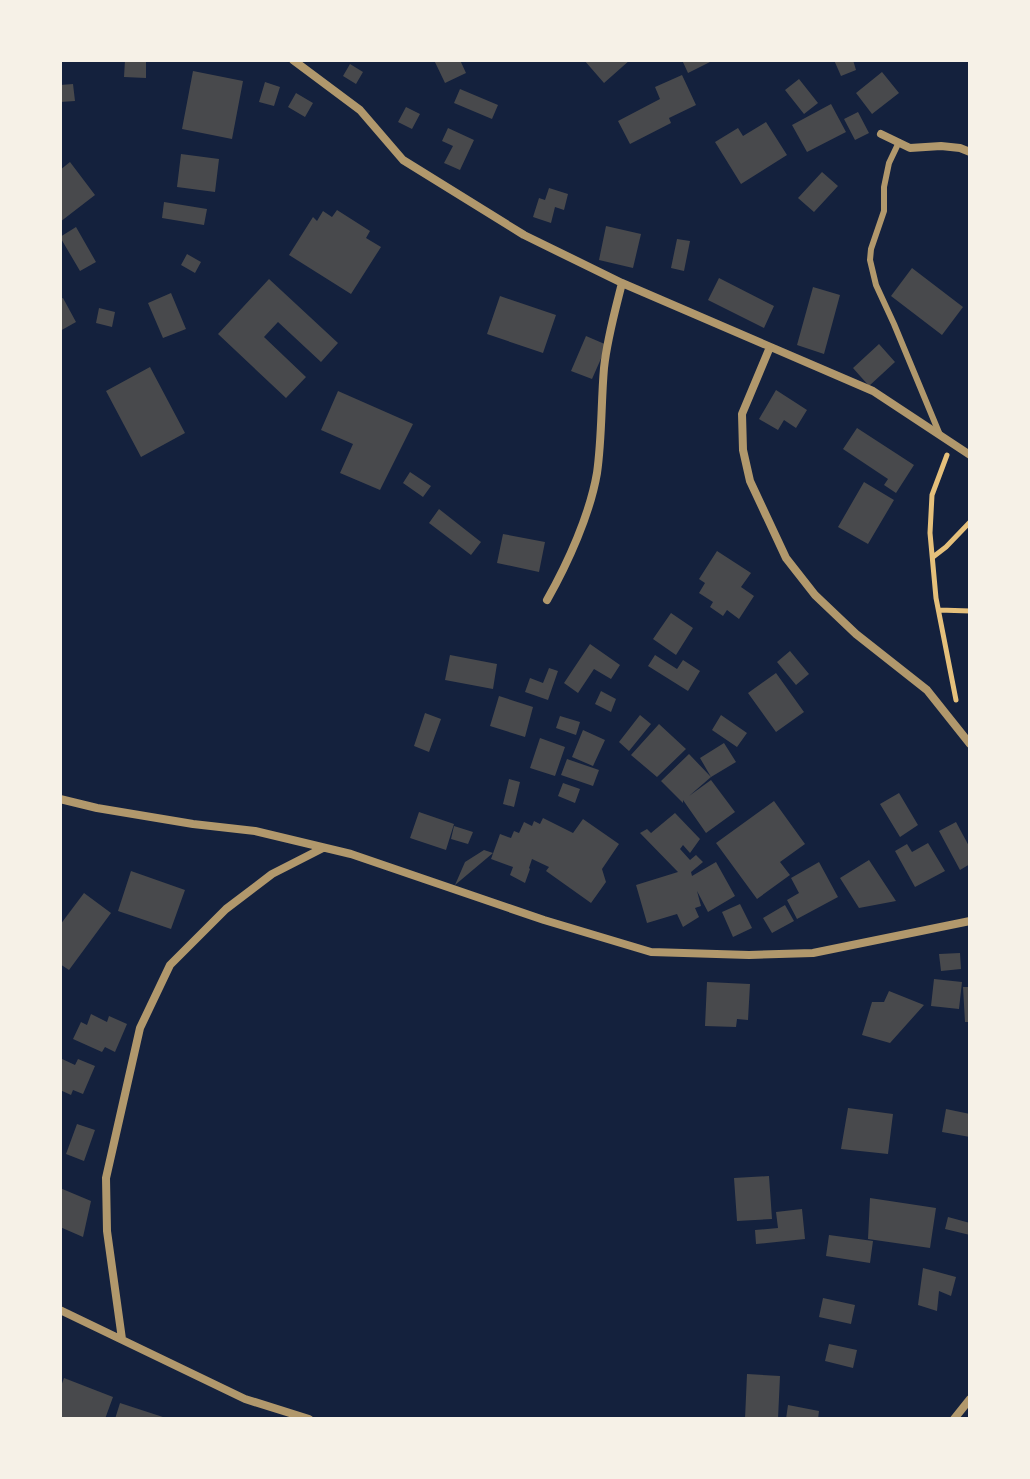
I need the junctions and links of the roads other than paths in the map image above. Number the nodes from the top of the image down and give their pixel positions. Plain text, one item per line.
1 (293, 60) edge
2 (881, 134) dead end
3 (899, 142) junction
4 (970, 152) edge
5 (622, 283) junction
6 (770, 347) junction
7 (940, 436) junction
8 (970, 455) edge
9 (547, 600) dead end
10 (970, 744) edge
11 (60, 799) edge
12 (323, 847) junction
13 (970, 921) edge
14 (60, 1310) edge
15 (122, 1339) junction
16 (970, 1399) edge
17 (309, 1419) edge
18 (954, 1419) edge

1 - 5 street
2 - 3 street
3 - 4 street
3 - 7 lane
5 - 6 street
5 - 9 street
6 - 7 street
6 - 10 street
7 - 8 street
11 - 12 street
12 - 13 street
12 - 15 street
14 - 15 street
15 - 17 street
16 - 18 street

